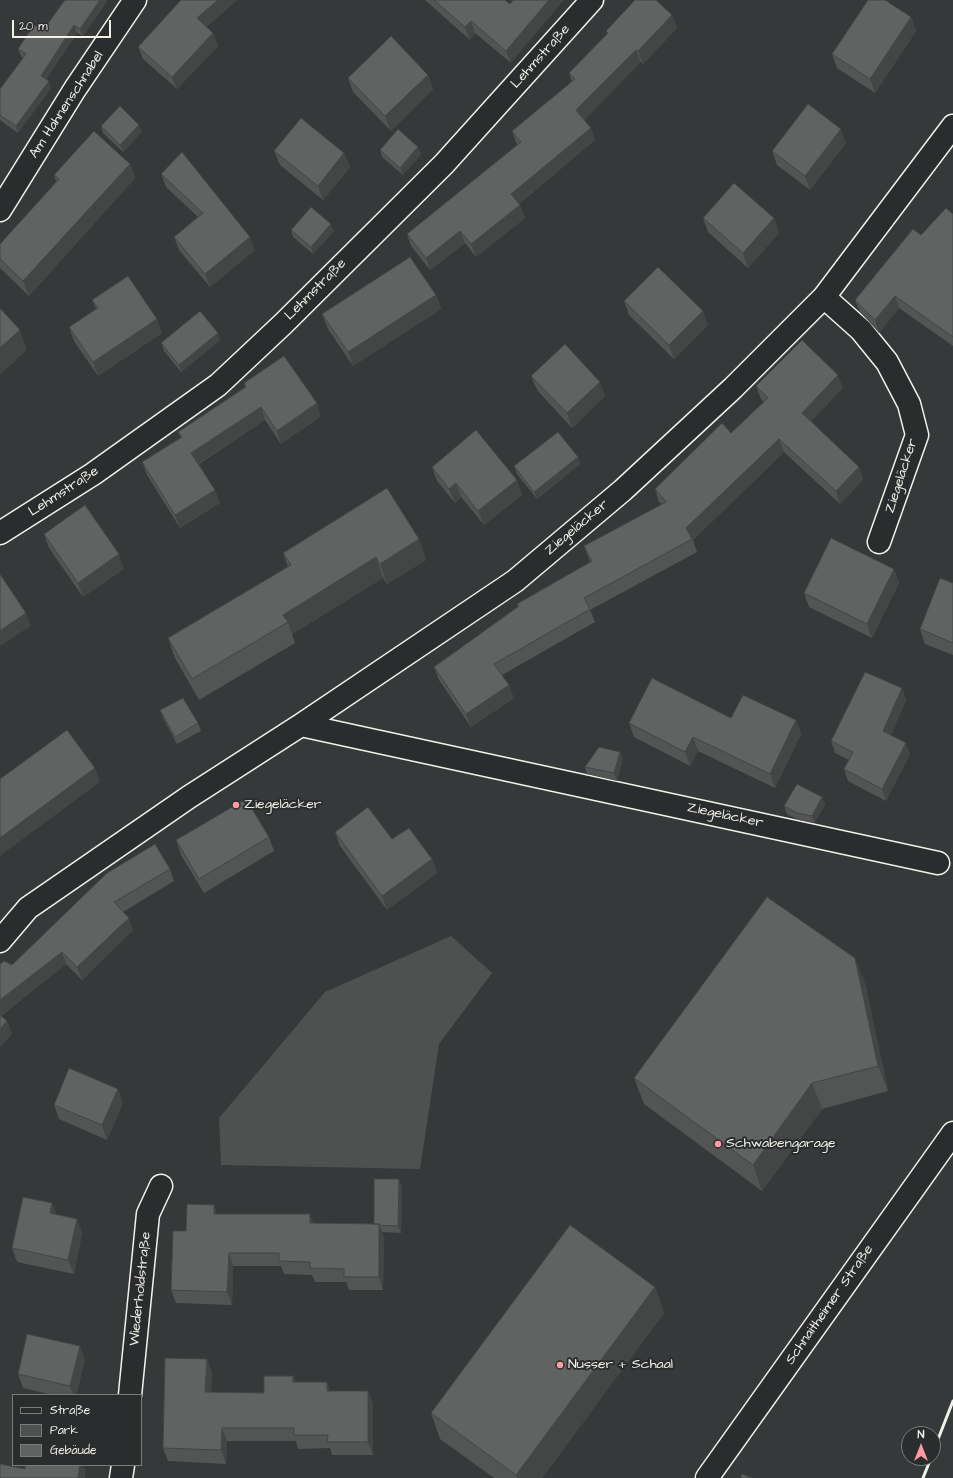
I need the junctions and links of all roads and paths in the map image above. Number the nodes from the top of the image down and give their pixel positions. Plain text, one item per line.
1 (136, 0) edge
2 (592, 0) edge
3 (953, 126) edge
4 (0, 210) edge
5 (824, 297) junction
6 (0, 533) edge
7 (879, 542) dead end
8 (301, 725) junction
9 (938, 863) dead end
10 (0, 941) edge
11 (953, 1133) edge
12 (161, 1186) dead end
13 (130, 1394) edge
14 (123, 1466) edge
15 (121, 1478) edge
16 (707, 1478) edge

1 - 4 street, Am Hahnenschnabel
2 - 6 street, Lehmstraße
3 - 5 street, Ziegeläcker
5 - 7 street, Ziegeläcker
5 - 8 street, Ziegeläcker
8 - 9 street, Ziegeläcker
8 - 10 street, Ziegeläcker
11 - 16 street, Schnaitheimer Straße
12 - 13 street, Wiederholdstraße
14 - 15 street

